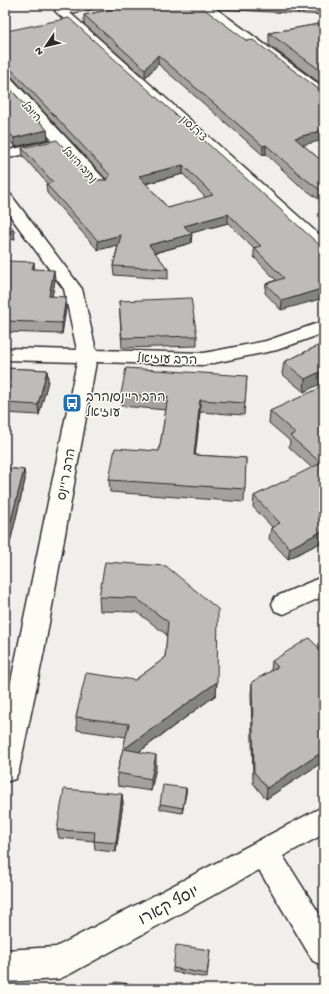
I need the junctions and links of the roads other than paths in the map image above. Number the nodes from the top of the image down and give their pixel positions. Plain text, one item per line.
1 (92, 5) edge
2 (203, 5) edge
3 (5, 80) edge
4 (324, 94) edge
5 (60, 142) junction
6 (5, 155) edge
7 (101, 186) edge
8 (5, 198) edge
9 (324, 248) edge
10 (324, 327) edge
11 (5, 354) edge
12 (88, 355) junction
13 (324, 585) edge
14 (284, 604) dead end
15 (5, 770) edge
16 (324, 819) edge
17 (264, 852) junction
18 (324, 950) edge
19 (5, 966) edge

1 - 9 street, צירלסון
2 - 4 street
3 - 5 street, היובל
5 - 6 street
5 - 7 street, נתיב היובל
8 - 12 street, הרב ריינס
10 - 12 street, הרב עוזיאל
11 - 12 street, הרב עוזיאל
12 - 15 street, הרב ריינס
13 - 14 street
16 - 17 street, יוסף קארו
17 - 18 street
17 - 19 street, יוסף קארו

